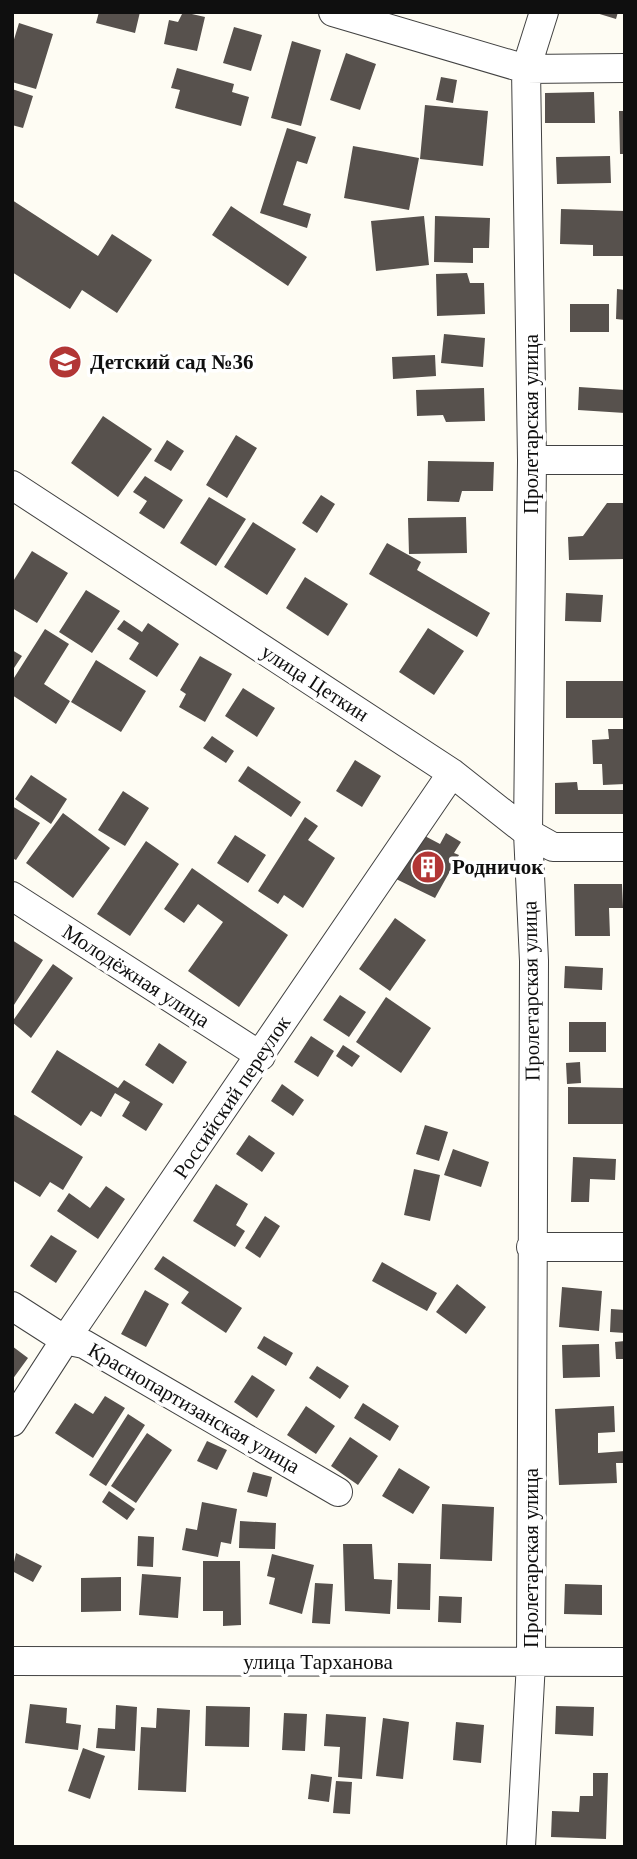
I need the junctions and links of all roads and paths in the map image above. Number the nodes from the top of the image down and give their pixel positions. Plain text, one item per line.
1 (333, 12) edge
2 (544, 12) edge
3 (625, 68) edge
4 (526, 69) junction
5 (532, 460) junction
6 (625, 460) edge
7 (12, 485) edge
8 (452, 773) junction
9 (528, 833) junction
10 (625, 846) edge
11 (12, 896) edge
12 (261, 1056) junction
13 (531, 1247) junction
14 (625, 1247) edge
15 (12, 1306) edge
16 (65, 1340) junction
17 (12, 1422) edge
18 (338, 1492) dead end
19 (12, 1661) edge
20 (531, 1662) junction
21 (625, 1662) edge
22 (521, 1847) edge

1 - 4 street
2 - 4 street, Пролетарская улица
3 - 4 street
4 - 5 street, Пролетарская улица
5 - 6 street
5 - 9 street, Пролетарская улица
7 - 8 street, улица Цеткин
8 - 9 street, улица Цеткин
8 - 12 street, Российский переулок
9 - 10 street, улица Цеткин
9 - 13 street, Пролетарская улица
11 - 12 street, Молодёжная улица
12 - 16 street, Российский переулок
13 - 14 street
13 - 20 street, Пролетарская улица
15 - 16 street, Краснопартизанская улица
16 - 17 street, Российский переулок
16 - 18 street, Краснопартизанская улица
19 - 20 street, улица Тарханова
20 - 21 street, улица Тарханова
20 - 22 street, Пролетарская улица

